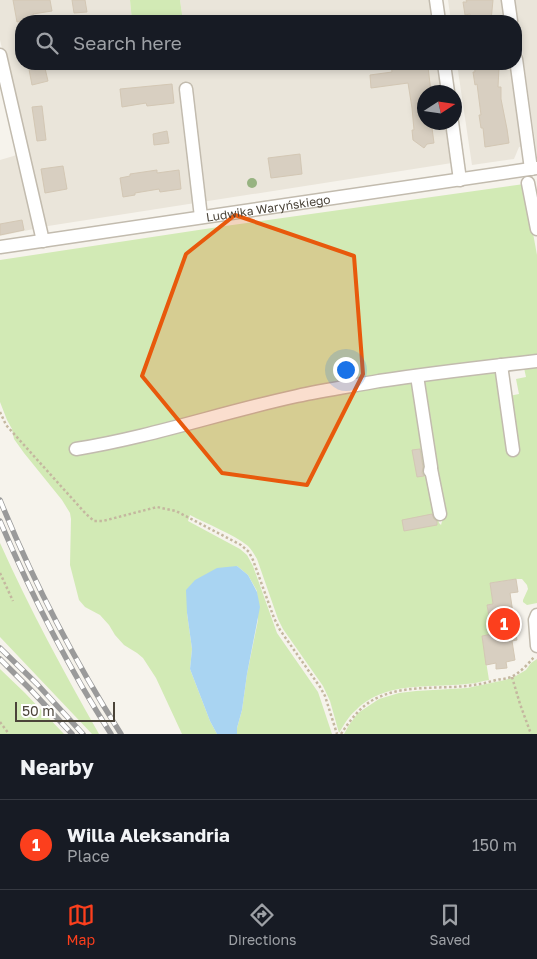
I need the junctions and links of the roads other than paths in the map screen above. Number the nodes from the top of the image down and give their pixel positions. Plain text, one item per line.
1 (436, 0) edge
2 (508, 0) edge
3 (437, 15) edge
4 (510, 15) edge
5 (0, 54) edge
6 (445, 70) edge
7 (518, 70) edge
8 (447, 85) edge
9 (186, 88) dead end
10 (453, 130) edge
11 (534, 169) edge
12 (460, 180) junction
13 (528, 183) dead end
14 (534, 196) edge
15 (202, 218) junction
16 (537, 229) edge
17 (43, 241) junction
18 (0, 247) edge
19 (537, 361) edge
20 (501, 365) junction
21 (417, 376) junction
22 (76, 449) dead end
23 (513, 450) dead end
24 (440, 514) dead end
25 (537, 615) edge
26 (537, 646) edge

1 - 3 street
2 - 4 street
5 - 17 street
6 - 8 street
7 - 11 street
9 - 15 street
10 - 12 street
11 - 12 street, Ludwika Waryńskiego
12 - 15 street, Ludwika Waryńskiego
13 - 14 street
14 - 16 street
15 - 17 street, Ludwika Waryńskiego
17 - 18 street, Ludwika Waryńskiego
19 - 20 street
20 - 21 street
20 - 23 street
21 - 22 street
21 - 24 street
25 - 26 street

